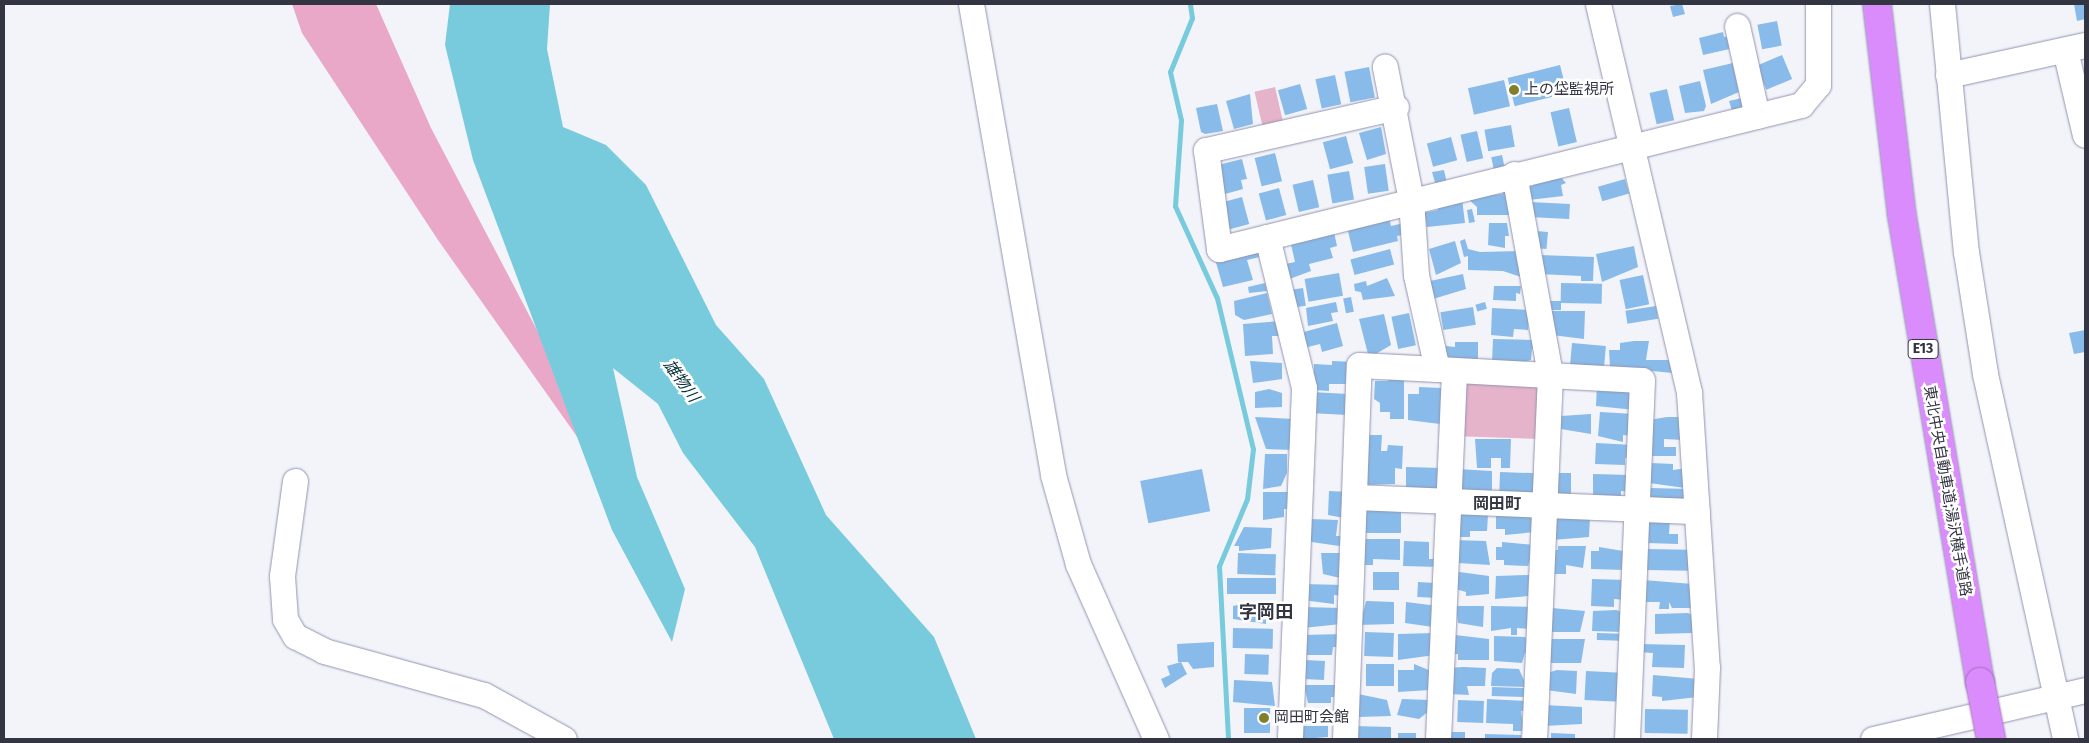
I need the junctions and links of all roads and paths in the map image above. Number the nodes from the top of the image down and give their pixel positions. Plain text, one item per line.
1 (971, 4) edge
2 (1601, 4) edge
3 (1818, 4) edge
4 (1942, 4) edge
5 (1877, 8) edge
6 (1737, 26) dead end
7 (2075, 48) edge
8 (1385, 67) dead end
9 (1948, 75) junction
10 (1396, 107) junction
11 (1757, 116) junction
12 (2085, 135) edge
13 (1632, 146) junction
14 (1514, 174) junction
15 (1411, 200) junction
16 (1267, 237) junction
17 (1445, 370) junction
18 (1550, 375) junction
19 (295, 481) dead end
20 (1356, 497) junction
21 (1448, 503) junction
22 (1544, 506) junction
23 (1637, 510) junction
24 (1697, 511) junction
25 (2085, 690) edge
26 (2055, 698) junction
27 (564, 739) edge
28 (1156, 739) edge
29 (1290, 739) edge
30 (1345, 739) edge
31 (1438, 739) edge
32 (1534, 739) edge
33 (1628, 739) edge
34 (1704, 739) edge
35 (1873, 739) edge
36 (1991, 739) edge
37 (2065, 739) edge

1 - 28 street
2 - 13 street
3 - 11 street
4 - 9 street
5 - 36 highway, 東北中央自動車道;湯沢横手道路 / E13, bridge
6 - 11 street
7 - 9 street
7 - 12 street
8 - 10 street
9 - 26 street
10 - 15 street
10 - 16 street
11 - 13 street
13 - 14 street
13 - 24 street
14 - 15 street
14 - 18 street
15 - 16 street
15 - 17 street
16 - 29 street
17 - 18 street
17 - 20 street
17 - 21 street
18 - 22 street
18 - 23 street
19 - 27 street
20 - 21 street
20 - 30 street
21 - 22 street
21 - 31 street
22 - 23 street
22 - 32 street
23 - 24 street
23 - 33 street
24 - 34 street
25 - 26 street
26 - 35 street
26 - 37 street

